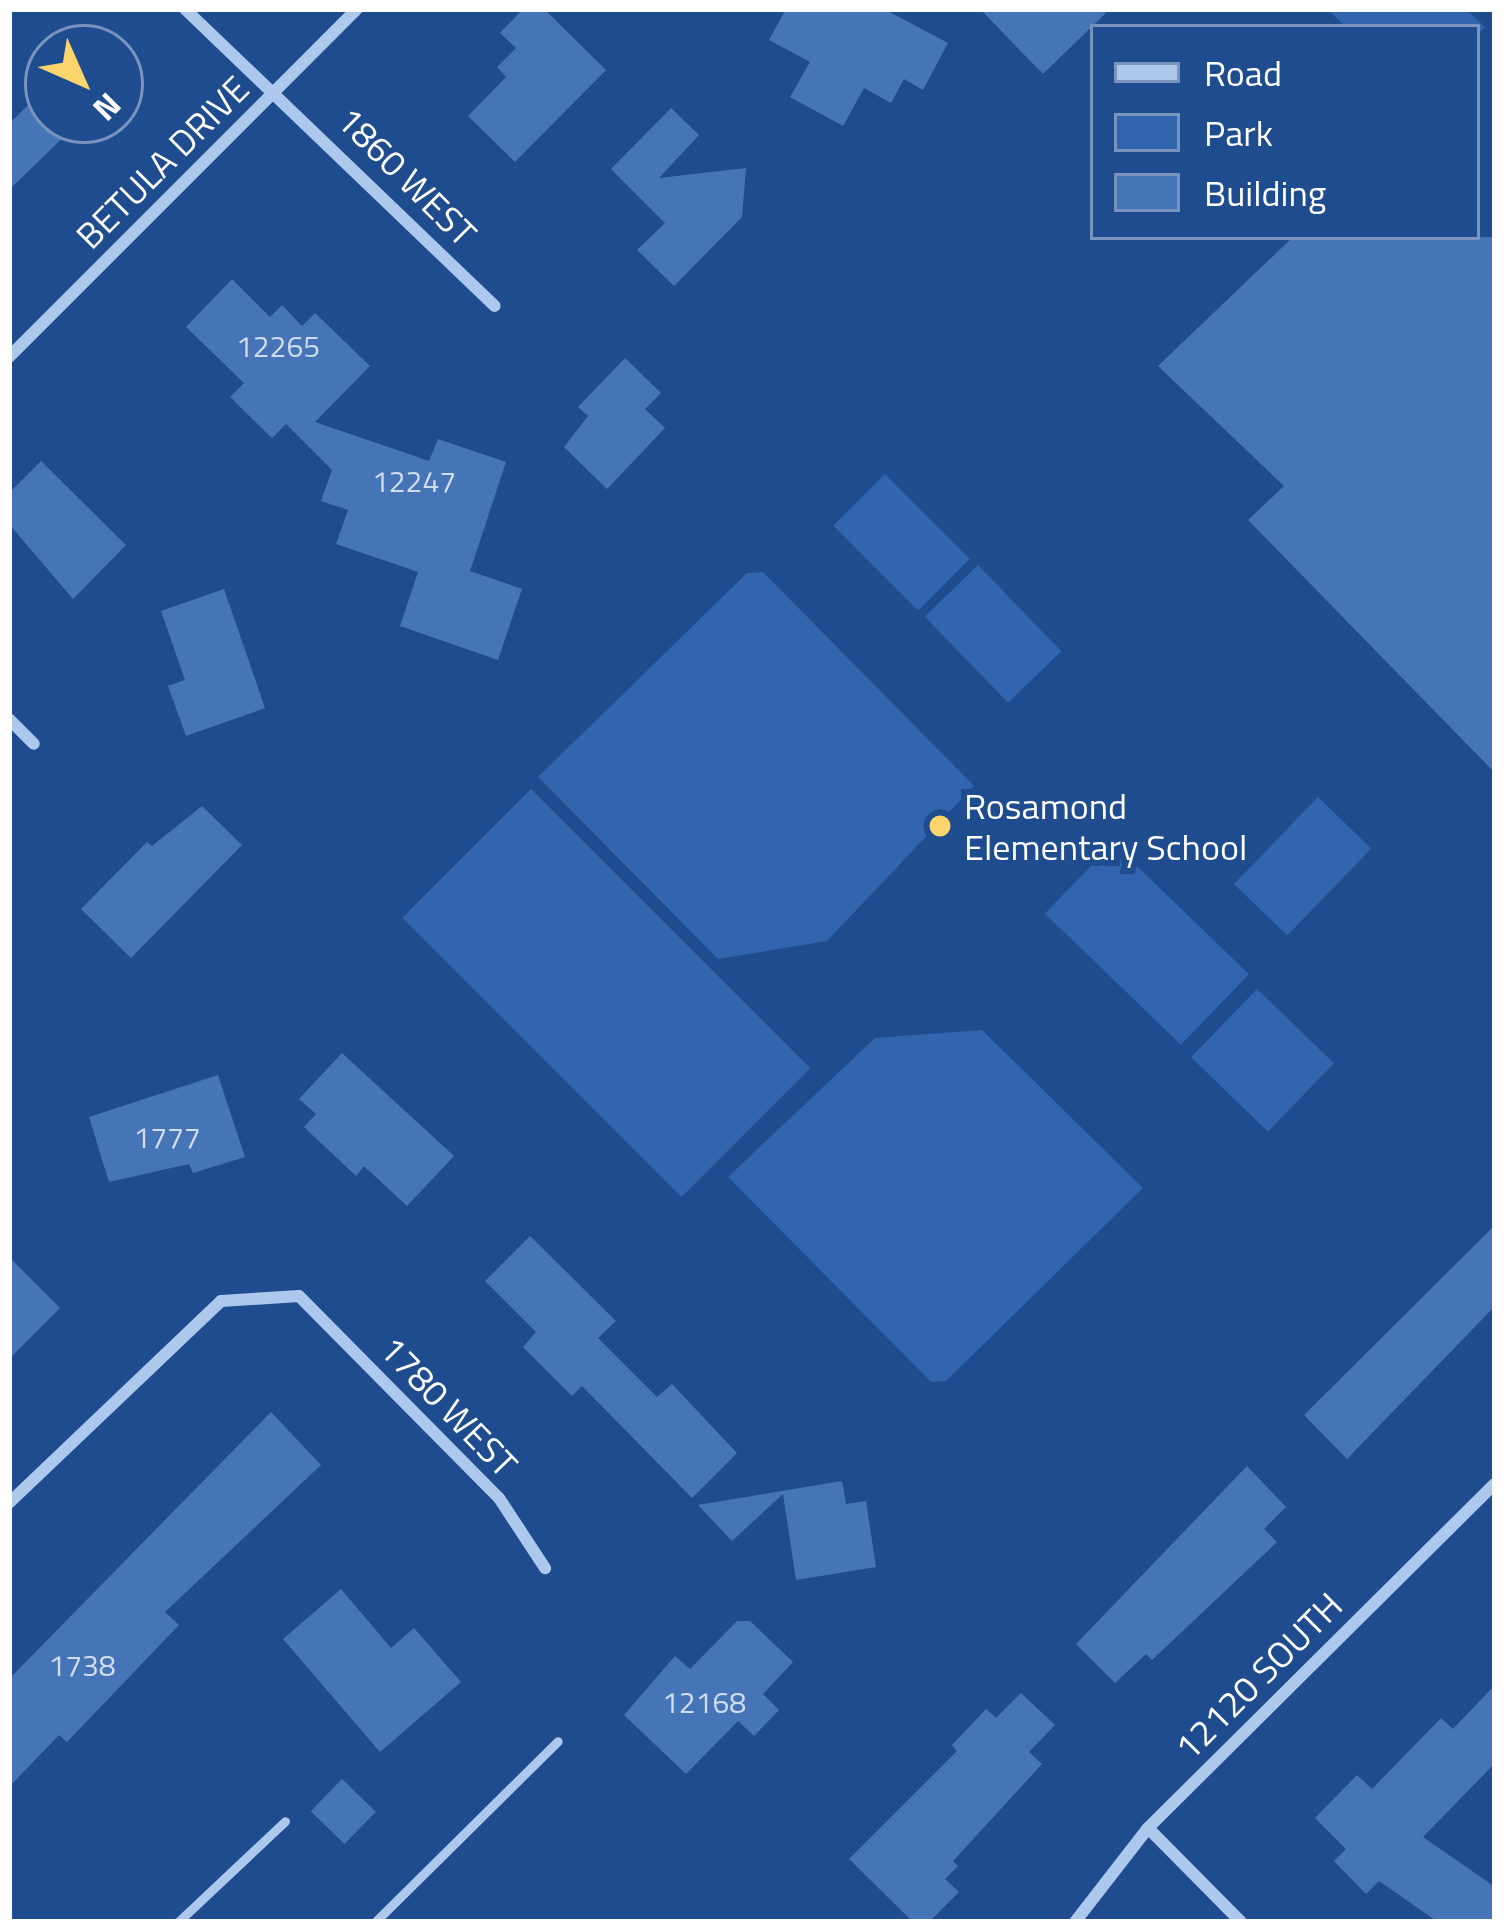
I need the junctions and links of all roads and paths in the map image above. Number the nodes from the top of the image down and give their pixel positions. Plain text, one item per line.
1 (185, 9) edge
2 (357, 9) edge
3 (277, 89) junction
4 (495, 306) dead end
5 (9, 357) edge
6 (9, 719) edge
7 (34, 744) dead end
8 (1495, 1483) edge
9 (9, 1503) edge
10 (545, 1568) dead end
11 (558, 1741) dead end
12 (285, 1821) dead end
13 (1148, 1828) junction
14 (178, 1922) edge
15 (375, 1922) edge
16 (1076, 1922) edge
17 (1241, 1922) edge

1 - 3 street, 1860 WEST
2 - 3 street, BETULA DRIVE
3 - 4 street, 1860 WEST
3 - 5 street, BETULA DRIVE
6 - 7 street
8 - 13 street, 12120 SOUTH
9 - 10 street, 1780 WEST
11 - 15 lane
12 - 14 lane
13 - 16 street, 12120 SOUTH
13 - 17 street

